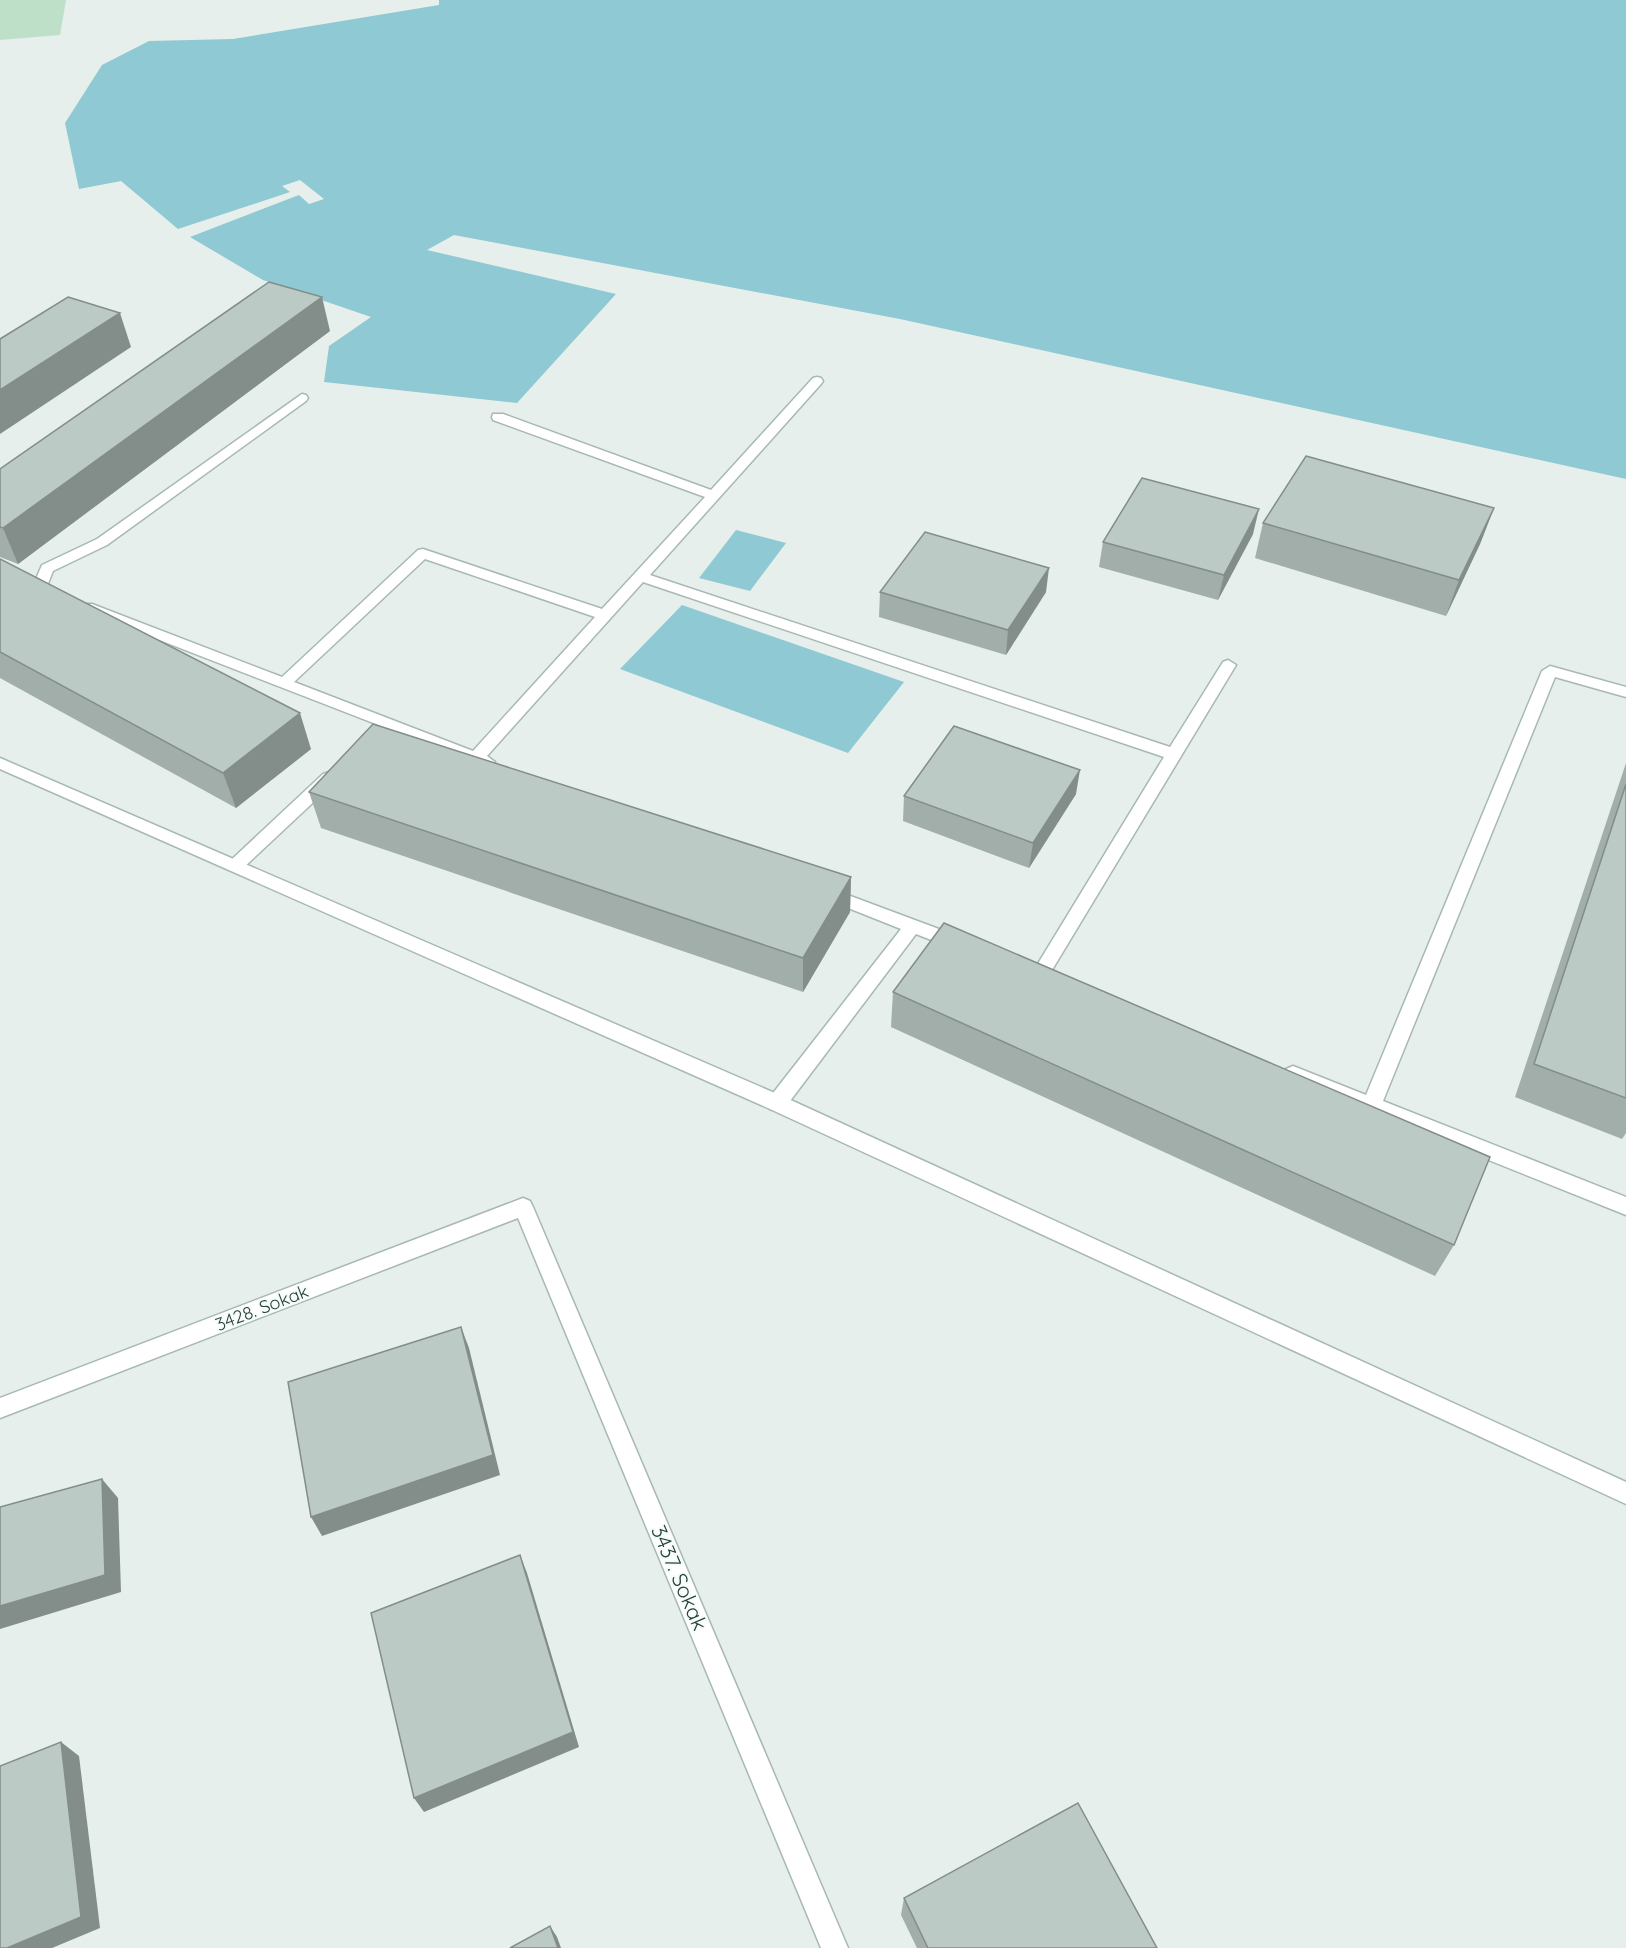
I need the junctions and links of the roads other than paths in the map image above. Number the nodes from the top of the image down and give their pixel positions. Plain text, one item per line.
1 (817, 381) dead end
2 (302, 398) dead end
3 (498, 417) dead end
4 (712, 495) junction
5 (640, 576) junction
6 (605, 615) junction
7 (1228, 664) dead end
8 (284, 683) junction
9 (1626, 692) edge
10 (387, 723) junction
11 (370, 739) edge
12 (1174, 754) junction
13 (476, 758) junction
14 (0, 763) edge
15 (498, 766) edge
16 (336, 770) edge
17 (236, 865) junction
18 (814, 888) edge
19 (913, 926) junction
20 (976, 951) edge
21 (1040, 975) edge
22 (1283, 1070) edge
23 (777, 1103) junction
24 (1372, 1104) junction
25 (1626, 1206) edge
26 (523, 1208) joint
27 (0, 1408) edge
28 (1626, 1493) edge
29 (835, 1948) edge

1 - 4 street
2 - 8 street
3 - 4 street
4 - 5 street
5 - 6 street
5 - 12 street
6 - 8 street
6 - 13 street
7 - 12 street
8 - 10 street
9 - 24 street
10 - 11 street
10 - 13 street
12 - 21 street
13 - 15 street
14 - 17 street
16 - 17 street
17 - 23 street
18 - 19 street
19 - 20 street
19 - 23 street
22 - 24 street
23 - 28 street
24 - 25 street
26 - 27 street, 3428. Sokak
26 - 29 street, 3437. Sokak

